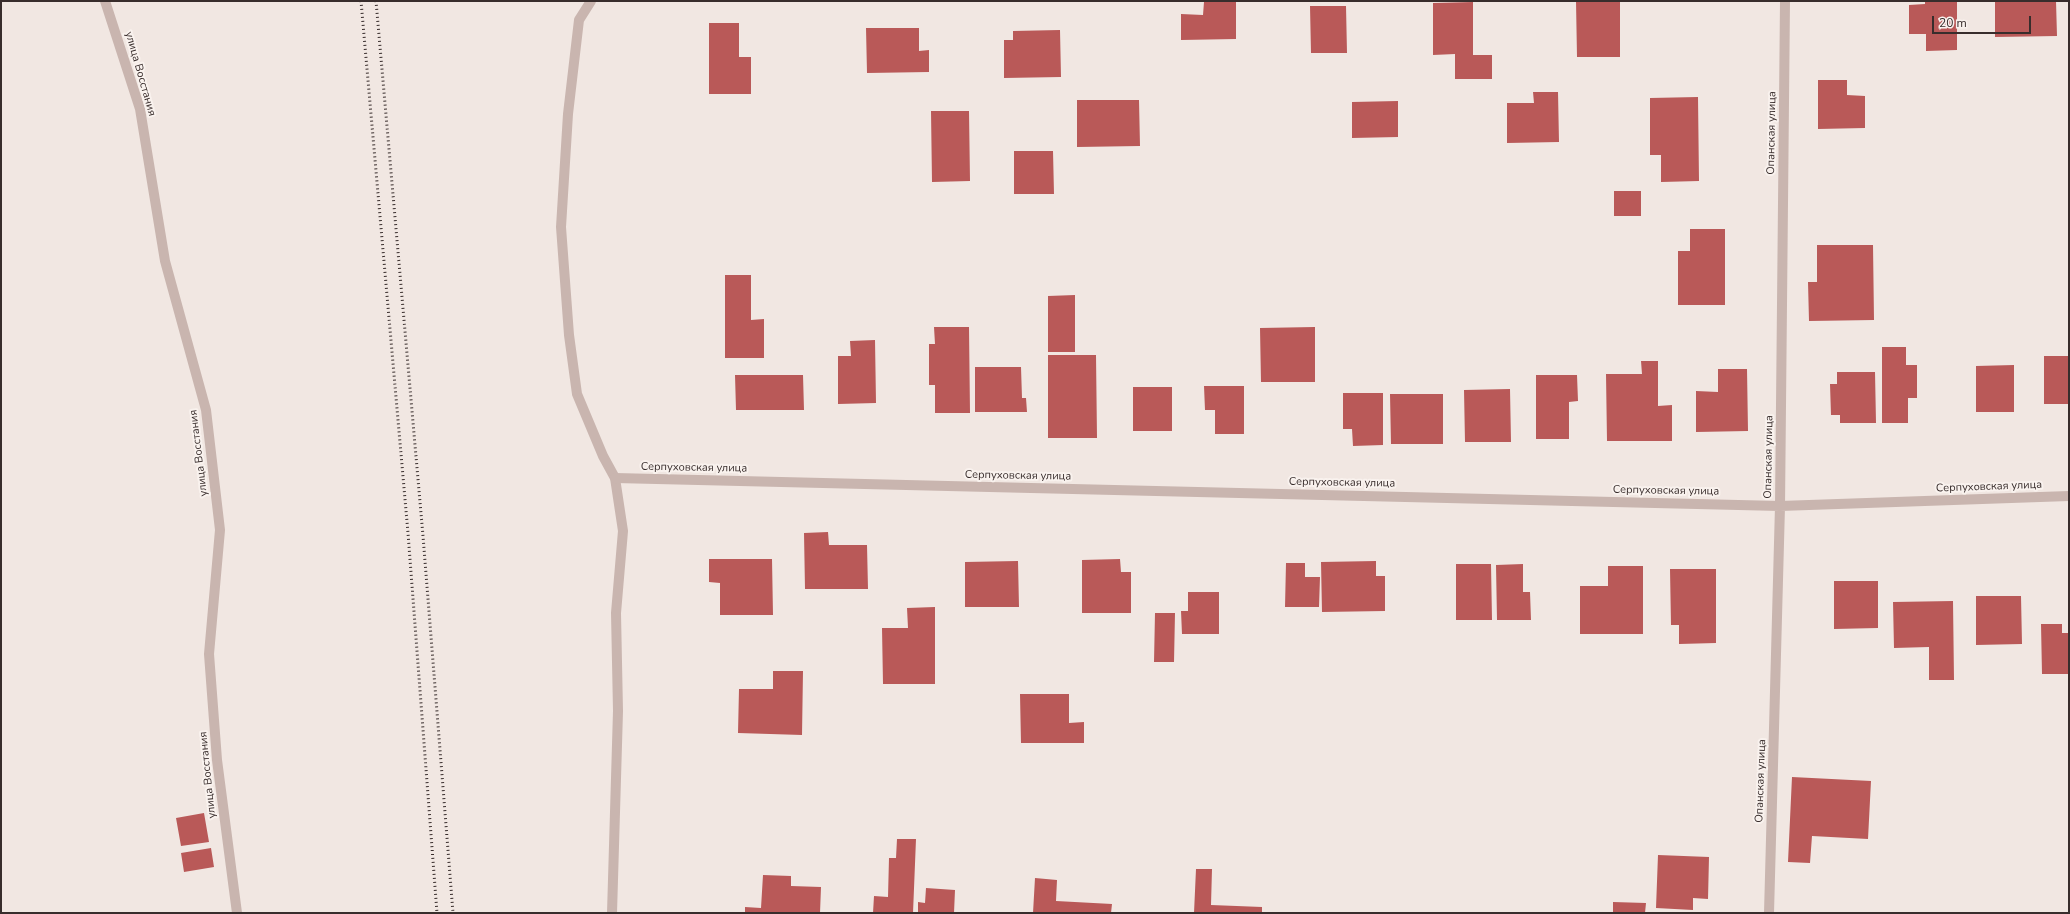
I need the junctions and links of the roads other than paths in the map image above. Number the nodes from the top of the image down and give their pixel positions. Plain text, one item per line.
1 (105, 1) edge
2 (591, 1) edge
3 (1785, 1) edge
4 (615, 478) junction
5 (2069, 496) edge
6 (1780, 506) junction
7 (237, 913) edge
8 (612, 913) edge
9 (1769, 913) edge

1 - 7 street, улица Восстания
2 - 4 street
3 - 6 street, Опанская улица
4 - 6 street, Серпуховская улица
4 - 8 street
5 - 6 street, Серпуховская улица
6 - 9 street, Опанская улица

